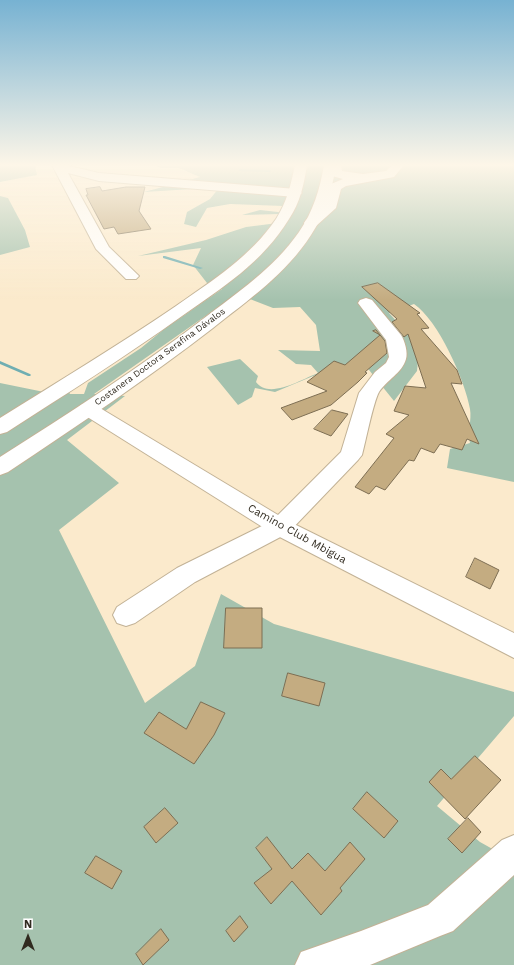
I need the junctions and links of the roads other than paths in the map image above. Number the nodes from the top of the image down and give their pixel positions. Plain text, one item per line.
1 (82, 210) edge
2 (287, 210) edge
3 (319, 210) edge
4 (327, 210) edge
5 (311, 224) junction
6 (131, 276) dead end
7 (366, 303) dead end
8 (84, 374) junction
9 (88, 409) junction
10 (0, 427) edge
11 (0, 467) edge
12 (280, 527) junction
13 (126, 615) dead end
14 (514, 646) edge
15 (514, 852) edge
16 (314, 965) edge

1 - 6 main road
2 - 8 main road
3 - 5 main road, Costanera Doctora Serafina Dávalos
4 - 5 main road
5 - 9 main road, Costanera Doctora Serafina Dávalos
7 - 12 main road
8 - 9 main road, Camino Club Mbigua
8 - 10 main road
9 - 11 main road, Costanera Doctora Serafina Dávalos
9 - 12 main road, Camino Club Mbigua
12 - 13 main road
12 - 14 main road, Camino Club Mbigua
15 - 16 main road

